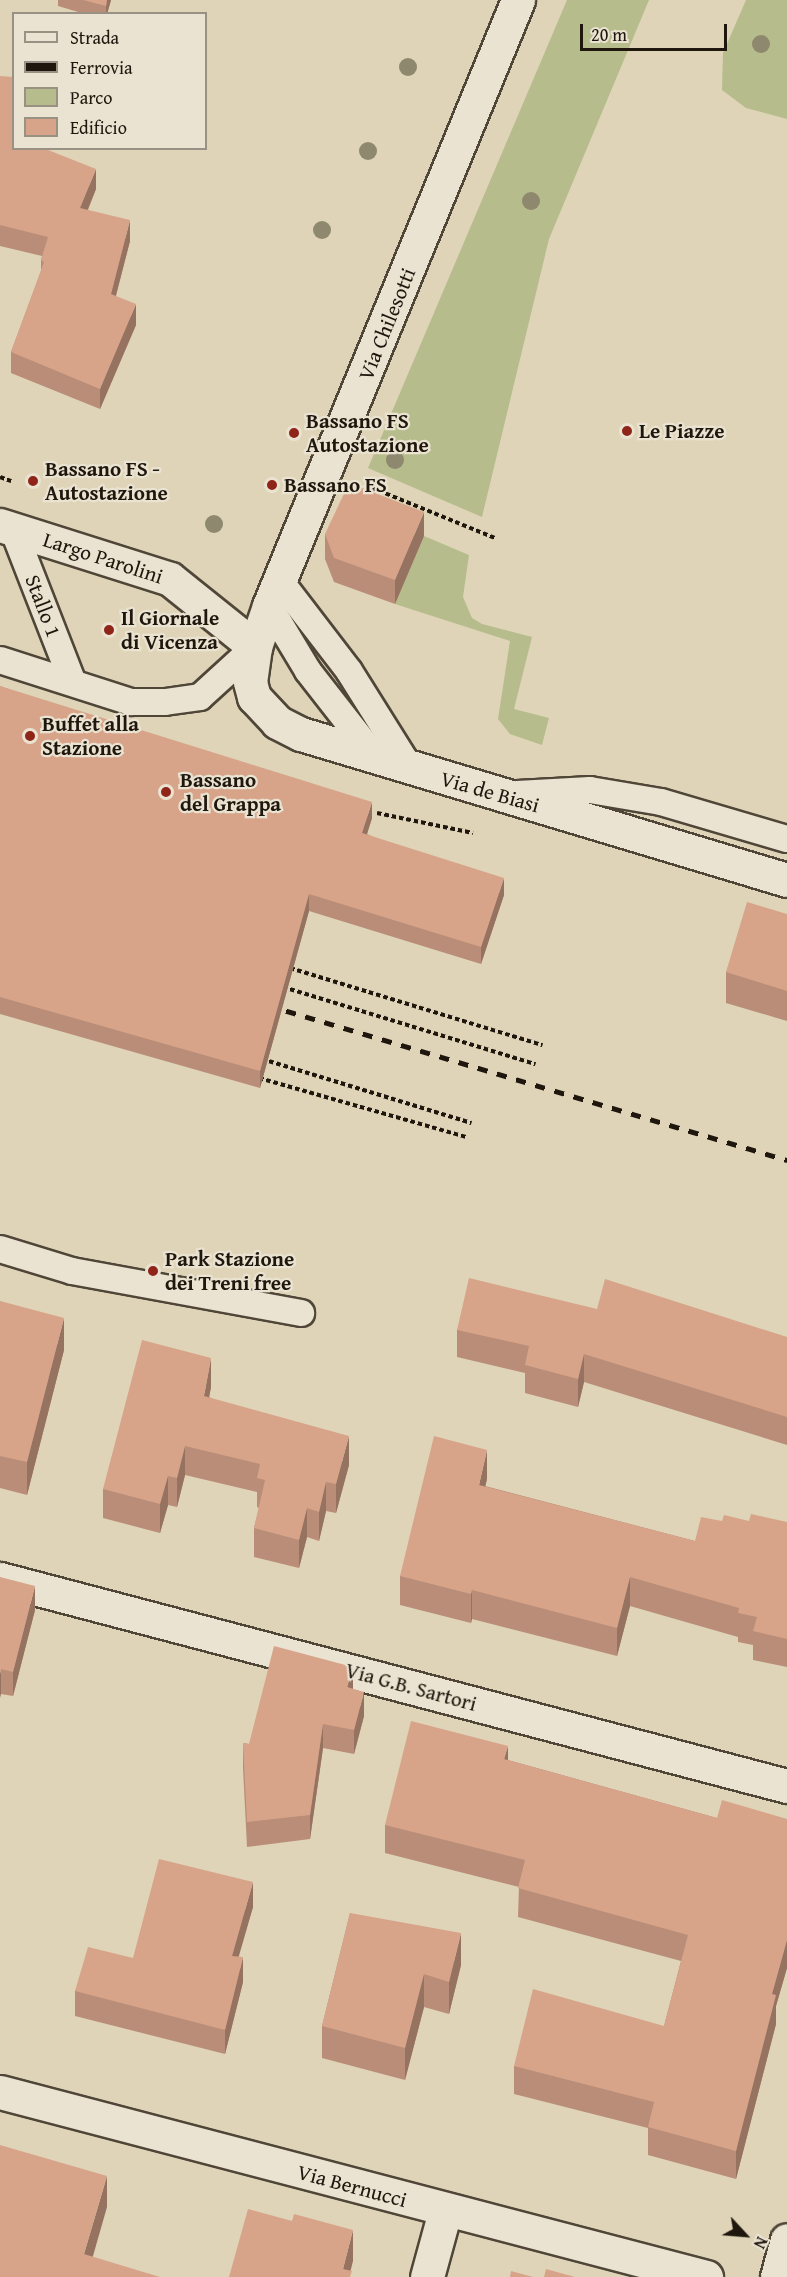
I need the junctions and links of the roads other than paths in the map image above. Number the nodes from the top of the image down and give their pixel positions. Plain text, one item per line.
1 (518, 0) edge
2 (7, 527) edge
3 (275, 594) junction
4 (0, 639) edge
5 (255, 647) junction
6 (4, 661) edge
7 (73, 683) junction
8 (372, 753) junction
9 (411, 770) junction
10 (502, 795) junction
11 (787, 839) edge
12 (787, 880) edge
13 (0, 1249) edge
14 (301, 1312) dead end
15 (0, 1579) edge
16 (787, 1786) edge
17 (0, 2092) edge
18 (445, 2211) junction
19 (787, 2240) edge
20 (427, 2277) edge
21 (706, 2277) edge
22 (777, 2277) edge

1 - 3 street, Via Chilesotti
2 - 5 street, Largo Parolini
2 - 7 lane, Stallo 1
3 - 5 street, Via Chilesotti
3 - 8 lane
3 - 9 lane
4 - 6 lane
5 - 7 lane
5 - 8 street, Via de Biasi
6 - 7 lane
8 - 9 street, Via de Biasi
9 - 10 street, Via de Biasi
10 - 11 lane
10 - 12 street, Via de Biasi
13 - 14 lane
15 - 16 street, Via G.B. Sartori
17 - 18 street, Via Bernucci
18 - 20 street
18 - 21 street, Via Bernucci
19 - 22 street

